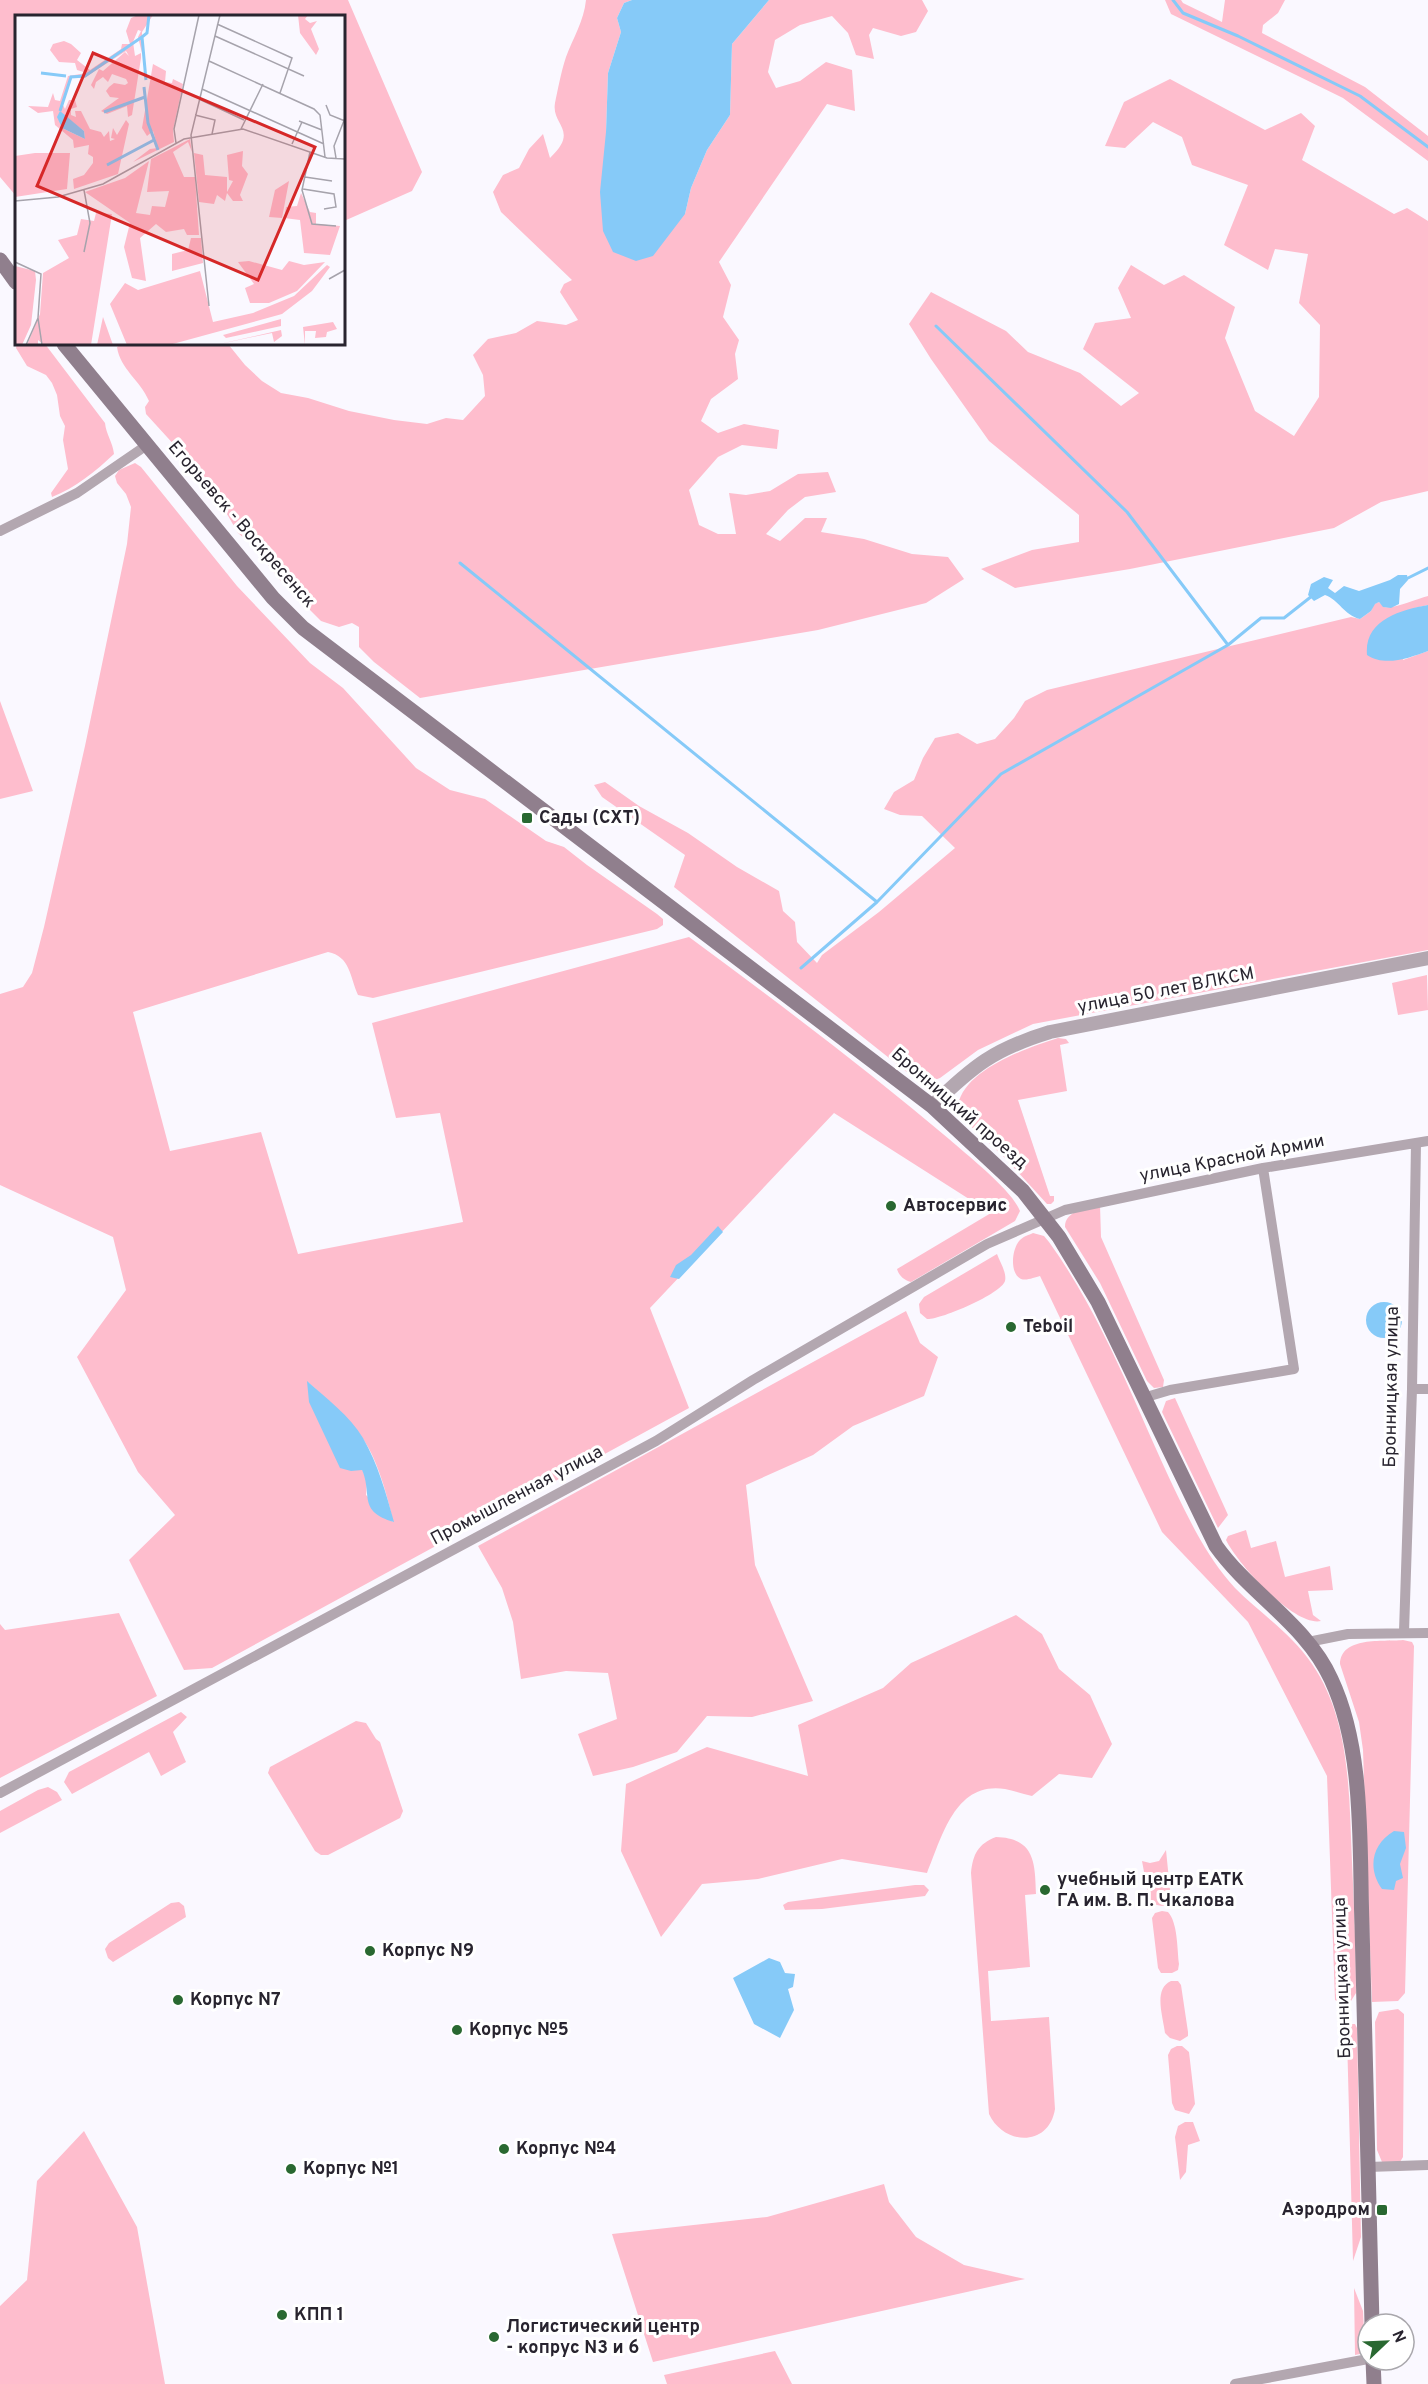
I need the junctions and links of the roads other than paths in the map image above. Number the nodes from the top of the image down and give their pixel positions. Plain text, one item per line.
1 (0, 260) edge
2 (15, 281) edge
3 (65, 345) edge
4 (147, 446) junction
5 (0, 531) edge
6 (554, 819) joint
7 (1428, 958) edge
8 (932, 1106) junction
9 (1428, 1141) edge
10 (1416, 1143) junction
11 (1263, 1168) junction
12 (1044, 1219) junction
13 (1412, 1389) junction
14 (1428, 1389) edge
15 (1143, 1398) junction
16 (1404, 1632) junction
17 (1428, 1633) edge
18 (1308, 1642) junction
19 (0, 1793) edge
20 (1428, 2165) edge
21 (1368, 2167) junction
22 (1372, 2312) edge
23 (1356, 2361) edge
24 (1238, 2384) edge

1 - 2 main road
3 - 4 main road, Егорьевск - Воскресенск
4 - 5 street
4 - 6 main road, Егорьевск - Воскресенск
6 - 8 main road, Бронницкий проезд
7 - 8 street, улица 50 лет ВЛКСМ
8 - 12 main road, Бронницкий проезд
9 - 10 street, улица Красной Армии
10 - 11 street, улица Красной Армии
10 - 13 street, Бронницкая улица
11 - 12 street, улица Красной Армии
11 - 15 street
12 - 15 main road, Бронницкий проезд
12 - 19 street, Промышленная улица
13 - 14 street
13 - 16 street, Бронницкая улица
15 - 18 main road, Бронницкий проезд
16 - 17 street
16 - 18 street
18 - 21 main road, Бронницкая улица
20 - 21 street
21 - 22 main road, Бронницкая улица
23 - 24 street

